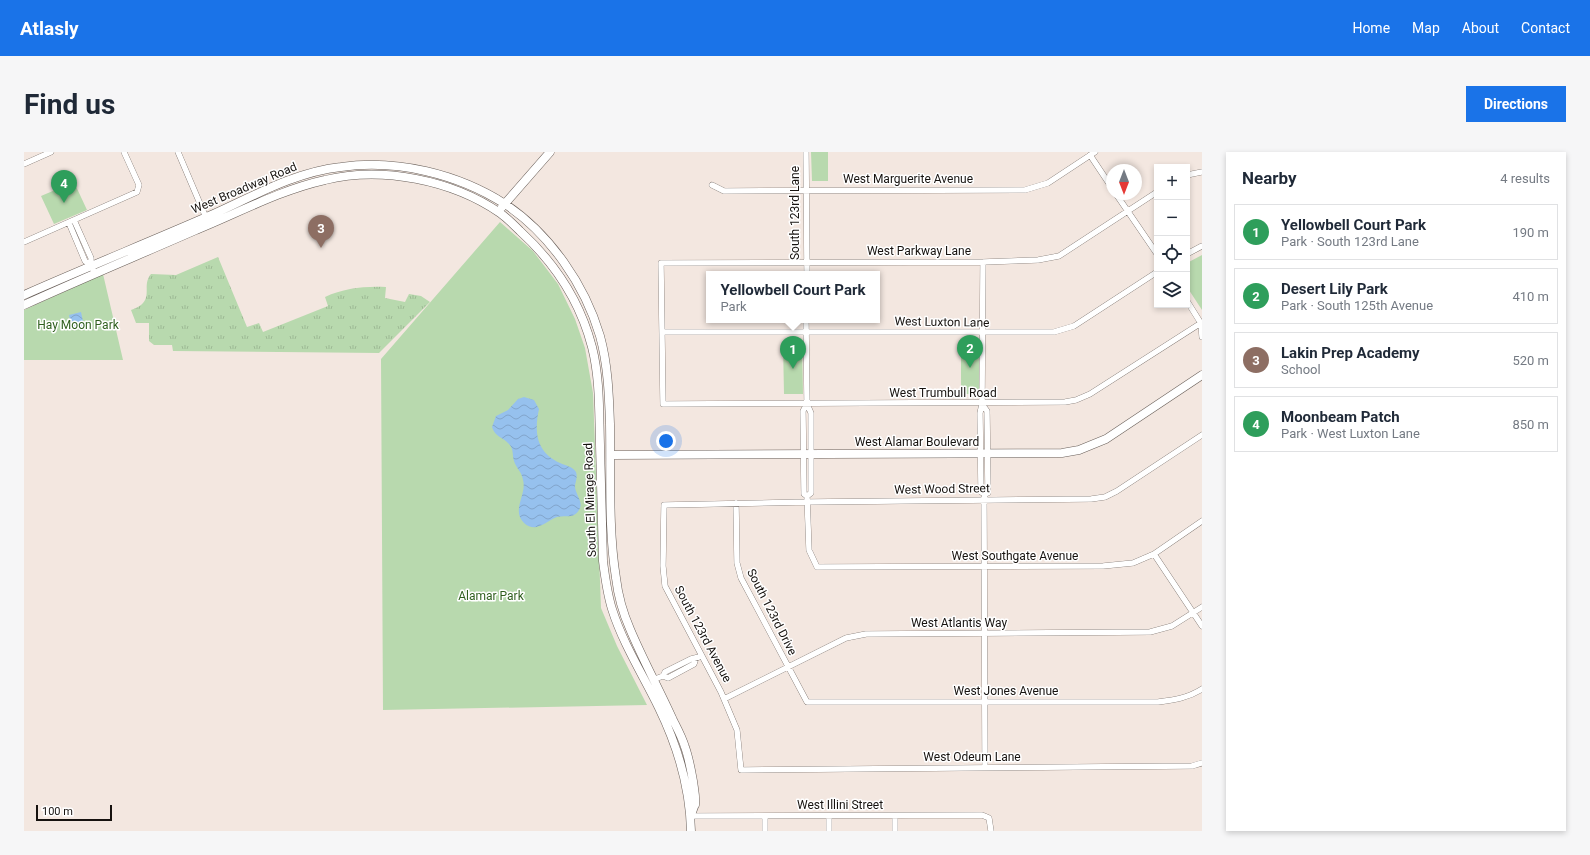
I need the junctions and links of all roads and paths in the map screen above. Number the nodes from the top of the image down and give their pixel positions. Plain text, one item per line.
1 (51, 152) edge
2 (124, 152) edge
3 (178, 152) edge
4 (550, 152) edge
5 (806, 152) edge
6 (1095, 152) edge
7 (1090, 156) junction
8 (24, 164) edge
9 (1202, 172) edge
10 (1190, 174) edge
11 (1106, 179) edge
12 (712, 186) dead end
13 (806, 191) junction
14 (1154, 194) edge
15 (1120, 200) edge
16 (504, 204) junction
17 (1128, 211) junction
18 (498, 212) junction
19 (71, 221) junction
20 (208, 221) junction
21 (24, 242) edge
22 (1202, 246) edge
23 (1154, 250) edge
24 (1190, 252) edge
25 (807, 262) junction
26 (983, 262) junction
27 (93, 270) junction
28 (807, 271) edge
29 (1154, 274) edge
30 (24, 295) edge
31 (24, 305) edge
32 (1190, 306) edge
33 (806, 323) edge
34 (1201, 324) edge
35 (806, 331) junction
36 (662, 332) junction
37 (982, 333) junction
38 (1202, 337) edge
39 (1202, 375) edge
40 (807, 404) junction
41 (982, 404) junction
42 (1202, 434) edge
43 (807, 454) junction
44 (984, 454) junction
45 (611, 456) junction
46 (984, 497) junction
47 (808, 499) junction
48 (736, 503) junction
49 (664, 505) joint
50 (1202, 521) edge
51 (1154, 554) junction
52 (985, 567) junction
53 (1202, 607) edge
54 (1193, 613) junction
55 (1202, 626) edge
56 (985, 634) junction
57 (699, 657) junction
58 (788, 667) junction
59 (655, 679) junction
60 (1202, 689) edge
61 (724, 699) junction
62 (807, 702) joint
63 (985, 702) junction
64 (1202, 763) edge
65 (985, 768) junction
66 (741, 770) joint
67 (691, 816) junction
68 (765, 816) junction
69 (829, 816) junction
70 (895, 816) junction
71 (691, 831) edge
72 (765, 831) edge
73 (829, 831) edge
74 (895, 831) edge
75 (991, 831) edge

1 - 8 street
2 - 19 street
3 - 20 street
4 - 16 main road
5 - 13 street, South 123rd Lane
6 - 7 street, West Marguerite Avenue
7 - 11 street
7 - 13 street, West Marguerite Avenue
9 - 10 street
12 - 13 street, West Marguerite Avenue
13 - 25 street, South 123rd Lane
14 - 17 street, West Parkway Lane
15 - 17 street
16 - 18 main road
16 - 20 main road, West Broadway Road
16 - 45 main road, South El Mirage Road
17 - 23 street
17 - 26 street, West Parkway Lane
18 - 20 main road, West Broadway Road
18 - 67 main road, South El Mirage Road
19 - 21 street
19 - 27 street
20 - 27 main road, West Broadway Road
22 - 24 street
25 - 26 street, West Parkway Lane
25 - 28 street, South 123rd Lane
25 - 36 street, West Parkway Lane
26 - 37 street
27 - 30 main road, West Broadway Road
27 - 31 main road, West Broadway Road
29 - 37 street, West Luxton Lane
32 - 34 street
33 - 35 street
34 - 38 street
34 - 41 street, West Trumbull Road
35 - 36 street, West Luxton Lane
35 - 37 street, West Luxton Lane
35 - 40 street
36 - 40 street, West Trumbull Road
37 - 41 street
39 - 44 main road, West Alamar Boulevard
40 - 41 street, West Trumbull Road
40 - 43 street
41 - 44 street
42 - 46 street, West Wood Street
43 - 44 main road, West Alamar Boulevard
43 - 45 main road, West Alamar Boulevard
43 - 47 street
44 - 46 street
45 - 59 main road, South El Mirage Road
46 - 47 street, West Wood Street
46 - 52 street
47 - 48 street, West Wood Street
47 - 52 street, West Southgate Avenue
48 - 49 street, West Wood Street
48 - 58 street, South 123rd Drive
49 - 57 street, South 123rd Avenue
50 - 51 street, West Southgate Avenue
51 - 52 street, West Southgate Avenue
51 - 54 street
52 - 56 street
53 - 54 street, West Atlantis Way
54 - 55 street
54 - 56 street, West Atlantis Way
56 - 58 street, West Atlantis Way
56 - 63 street
57 - 59 street
57 - 61 street, South 123rd Avenue
58 - 61 street, West Atlantis Way
58 - 62 street, South 123rd Drive
59 - 67 main road, South El Mirage Road
60 - 63 street, West Jones Avenue
61 - 66 street, South 123rd Avenue
62 - 63 street, West Jones Avenue
63 - 65 street
64 - 65 street, West Odeum Lane
65 - 66 street, West Odeum Lane
67 - 68 street, West Illini Street
67 - 71 main road, South El Mirage Road
68 - 69 street, West Illini Street
68 - 72 street
69 - 70 street, West Illini Street
69 - 73 street
70 - 74 street
70 - 75 street, West Illini Street

